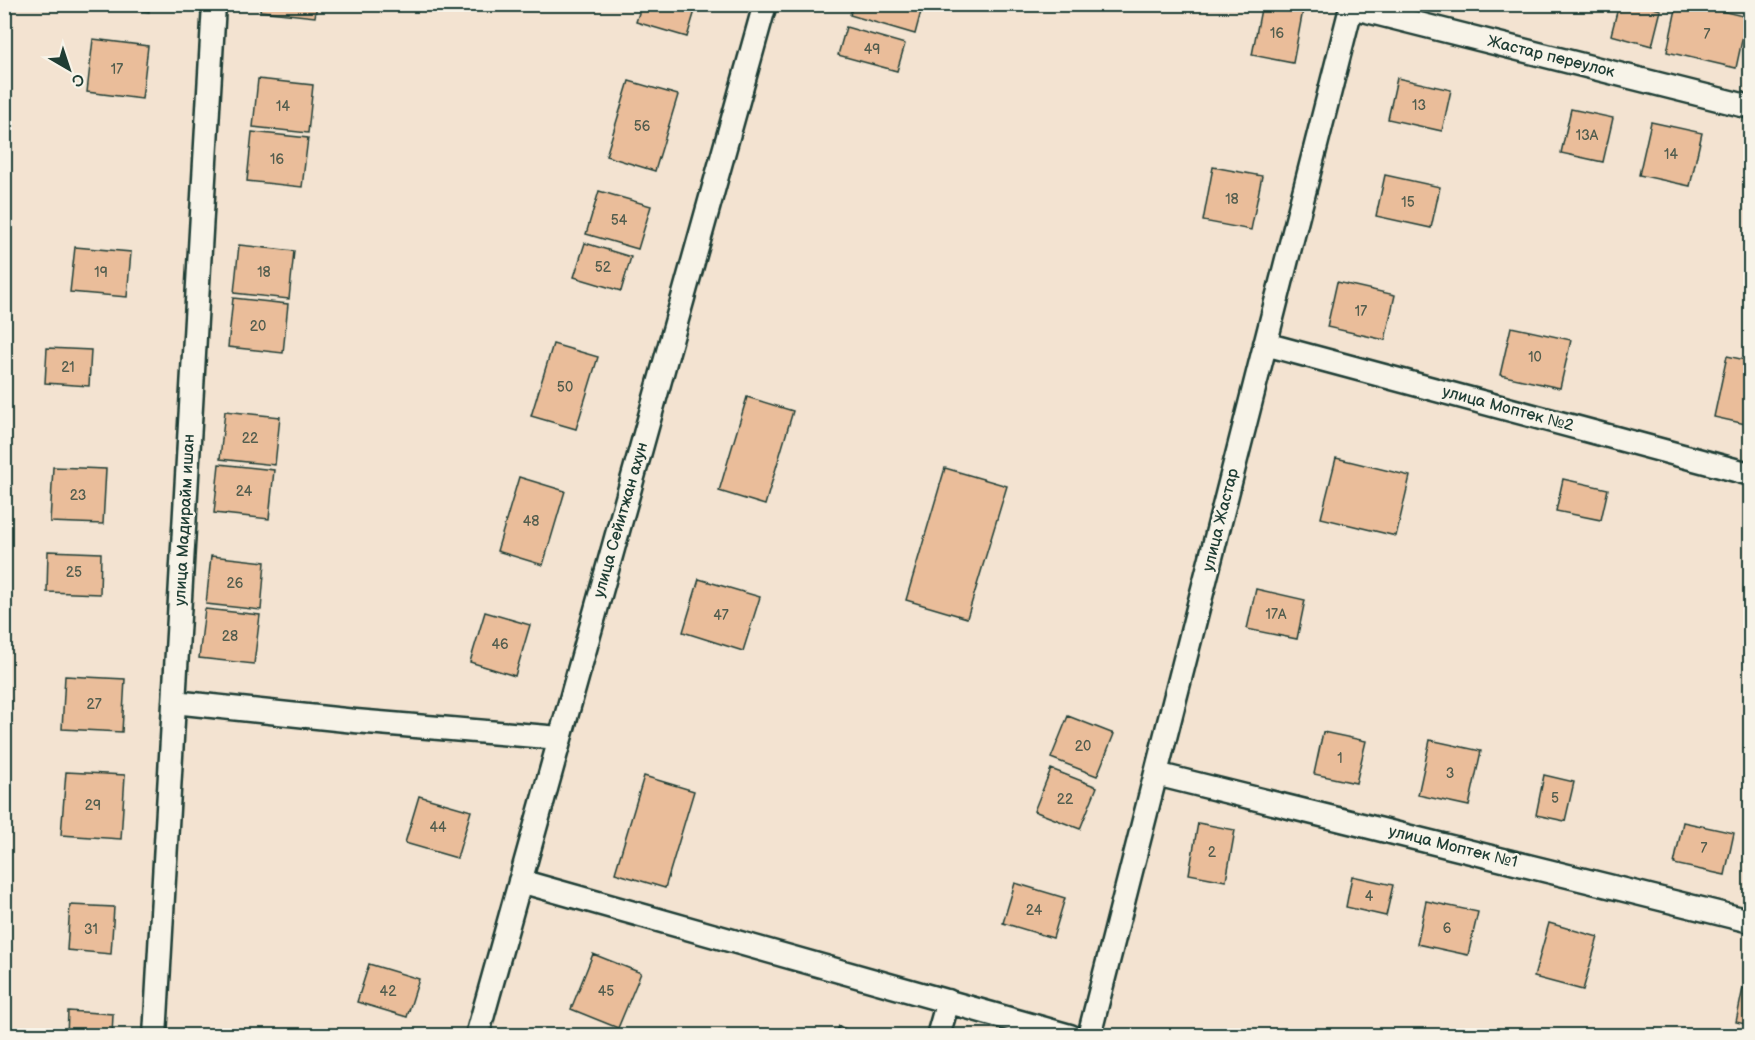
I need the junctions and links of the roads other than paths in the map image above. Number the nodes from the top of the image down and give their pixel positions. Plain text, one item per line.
1 (214, 4) edge
2 (765, 4) edge
3 (1351, 6) edge
4 (1750, 107) edge
5 (1265, 344) junction
6 (1750, 474) edge
7 (174, 702) junction
8 (560, 738) junction
9 (1156, 774) junction
10 (520, 881) junction
11 (1750, 921) edge
12 (948, 1001) junction
13 (155, 1035) edge
14 (477, 1035) edge
15 (938, 1035) edge
16 (1070, 1035) edge
17 (1089, 1035) edge

1 - 7 street, улица Мадирайм ишан
2 - 8 street, улица Сейитжан ахун
3 - 4 street, Жастар переулок
3 - 5 street, улица Жастар
5 - 6 street, улица Моптек №2
5 - 9 street, улица Жастар
7 - 8 street
7 - 13 street, улица Мадирайм ишан
8 - 10 street, улица Сейитжан ахун
9 - 11 street, улица Моптек №1
9 - 17 street, улица Жастар
10 - 12 street
10 - 14 street, улица Сейитжан ахун
12 - 15 street
12 - 16 street

